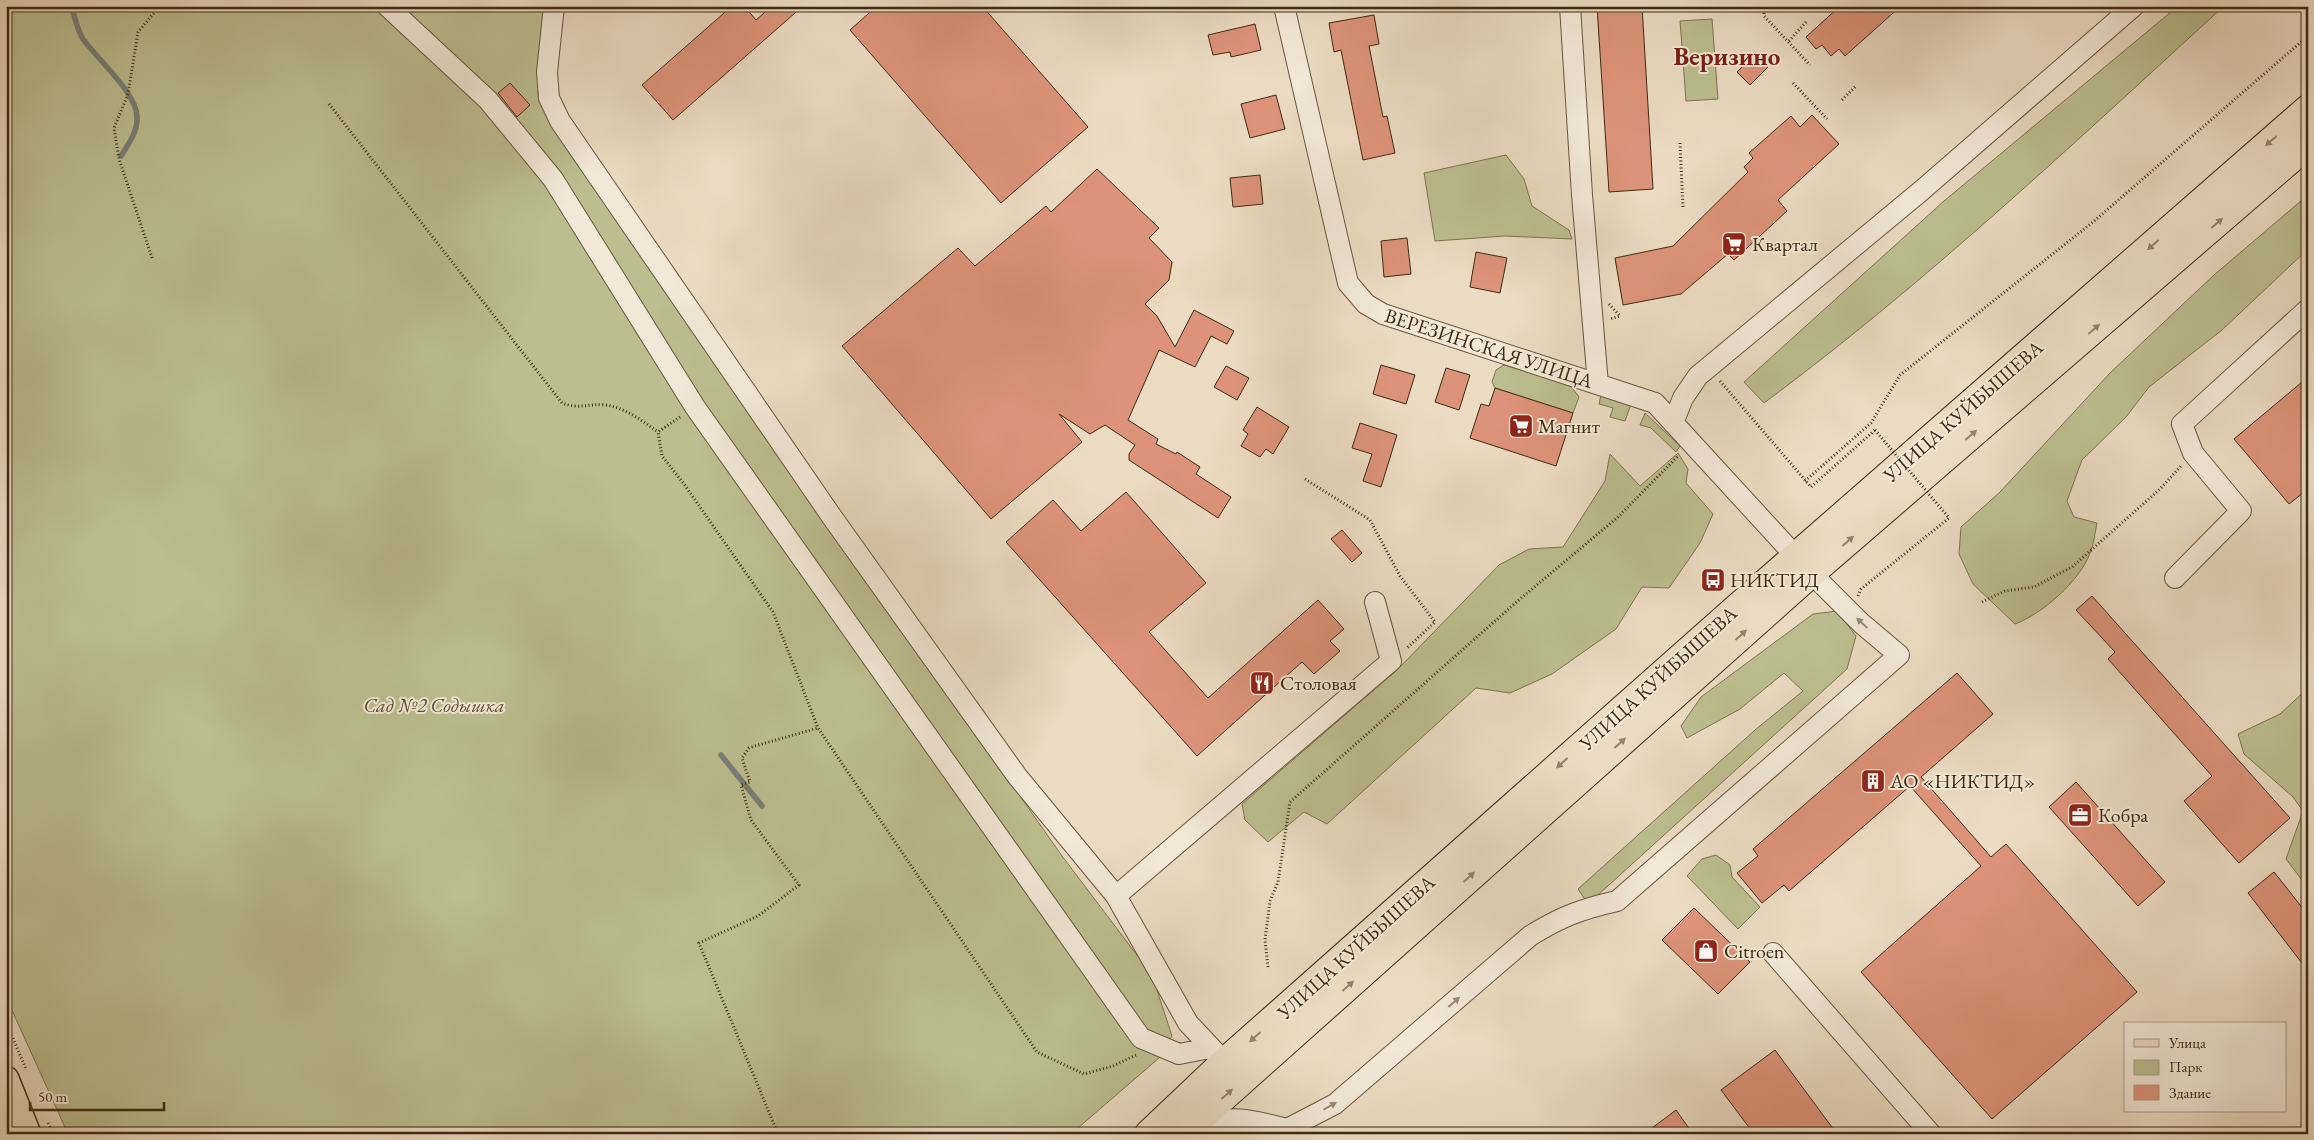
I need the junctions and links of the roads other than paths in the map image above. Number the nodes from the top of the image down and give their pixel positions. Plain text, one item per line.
1 (386, 6) edge
2 (554, 6) edge
3 (1284, 6) edge
4 (1570, 6) edge
5 (2134, 6) edge
6 (2308, 109) edge
7 (2308, 144) edge
8 (2308, 309) edge
9 (1598, 384) junction
10 (1673, 423) junction
11 (1803, 565) junction
12 (2175, 578) dead end
13 (1375, 602) dead end
14 (1116, 896) junction
15 (1773, 953) dead end
16 (1218, 1055) junction
17 (6, 1079) edge
18 (1186, 1130) edge
19 (28, 1134) edge
20 (1150, 1134) edge
21 (1931, 1134) edge

1 - 16 street
2 - 14 street
3 - 9 street, ВЕРЕЗИНСКАЯ УЛИЦА
4 - 9 street
5 - 10 street
6 -> 11 highway, УЛИЦА КУЙБЫШЕВА
11 -> 7 highway, УЛИЦА КУЙБЫШЕВА
8 - 12 street
9 - 10 street, ВЕРЕЗИНСКАЯ УЛИЦА
10 - 11 street, ВЕРЕЗИНСКАЯ УЛИЦА
11 -> 16 highway, УЛИЦА КУЙБЫШЕВА
18 -> 11 highway, УЛИЦА КУЙБЫШЕВА
18 -> 11 street, ВЕРЕЗИНСКАЯ УЛИЦА
13 - 14 street
14 - 16 street
15 - 21 street
16 - 20 highway, УЛИЦА КУЙБЫШЕВА
17 - 19 main road

